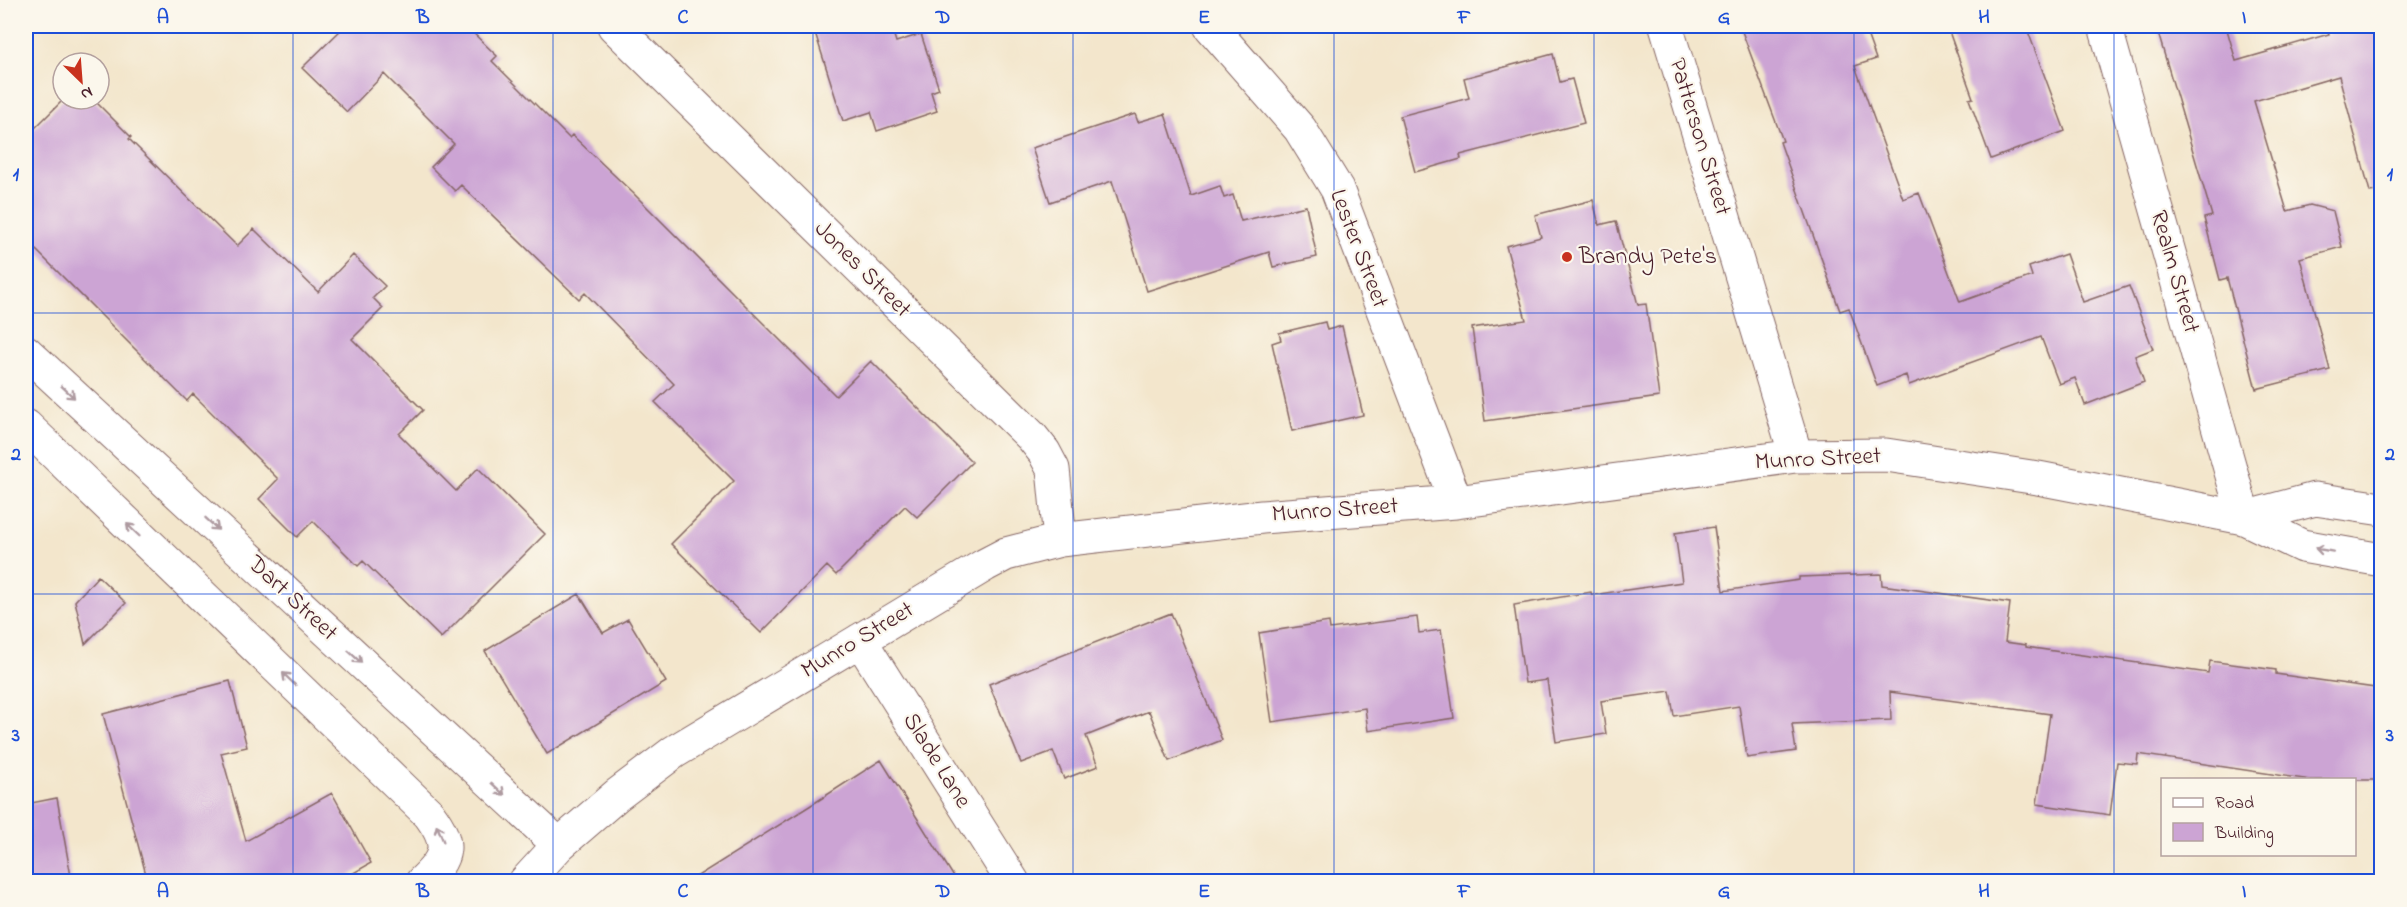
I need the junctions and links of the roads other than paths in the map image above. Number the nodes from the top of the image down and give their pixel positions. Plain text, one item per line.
1 (614, 26) edge
2 (1210, 26) edge
3 (1666, 26) edge
4 (2105, 26) edge
5 (26, 352) edge
6 (26, 426) edge
7 (1796, 456) junction
8 (1456, 502) junction
9 (2382, 510) edge
10 (2244, 518) junction
11 (1060, 540) junction
12 (2382, 560) edge
13 (860, 640) junction
14 (559, 845) junction
15 (422, 882) edge
16 (525, 882) edge
17 (1013, 882) edge

1 - 11 street, Jones Street
2 - 8 street, Lester Street
3 - 7 street, Patterson Street
4 - 10 street, Realm Street
5 -> 14 street, Dart Street
15 -> 6 street
7 - 8 street, Munro Street
7 - 10 street, Munro Street
8 - 11 street, Munro Street
9 - 10 street, Munro Street
12 -> 10 street, Munro Street
11 - 13 street, Munro Street
13 - 14 street, Munro Street
13 - 17 street, Slade Lane
14 - 16 street, Munro Street

